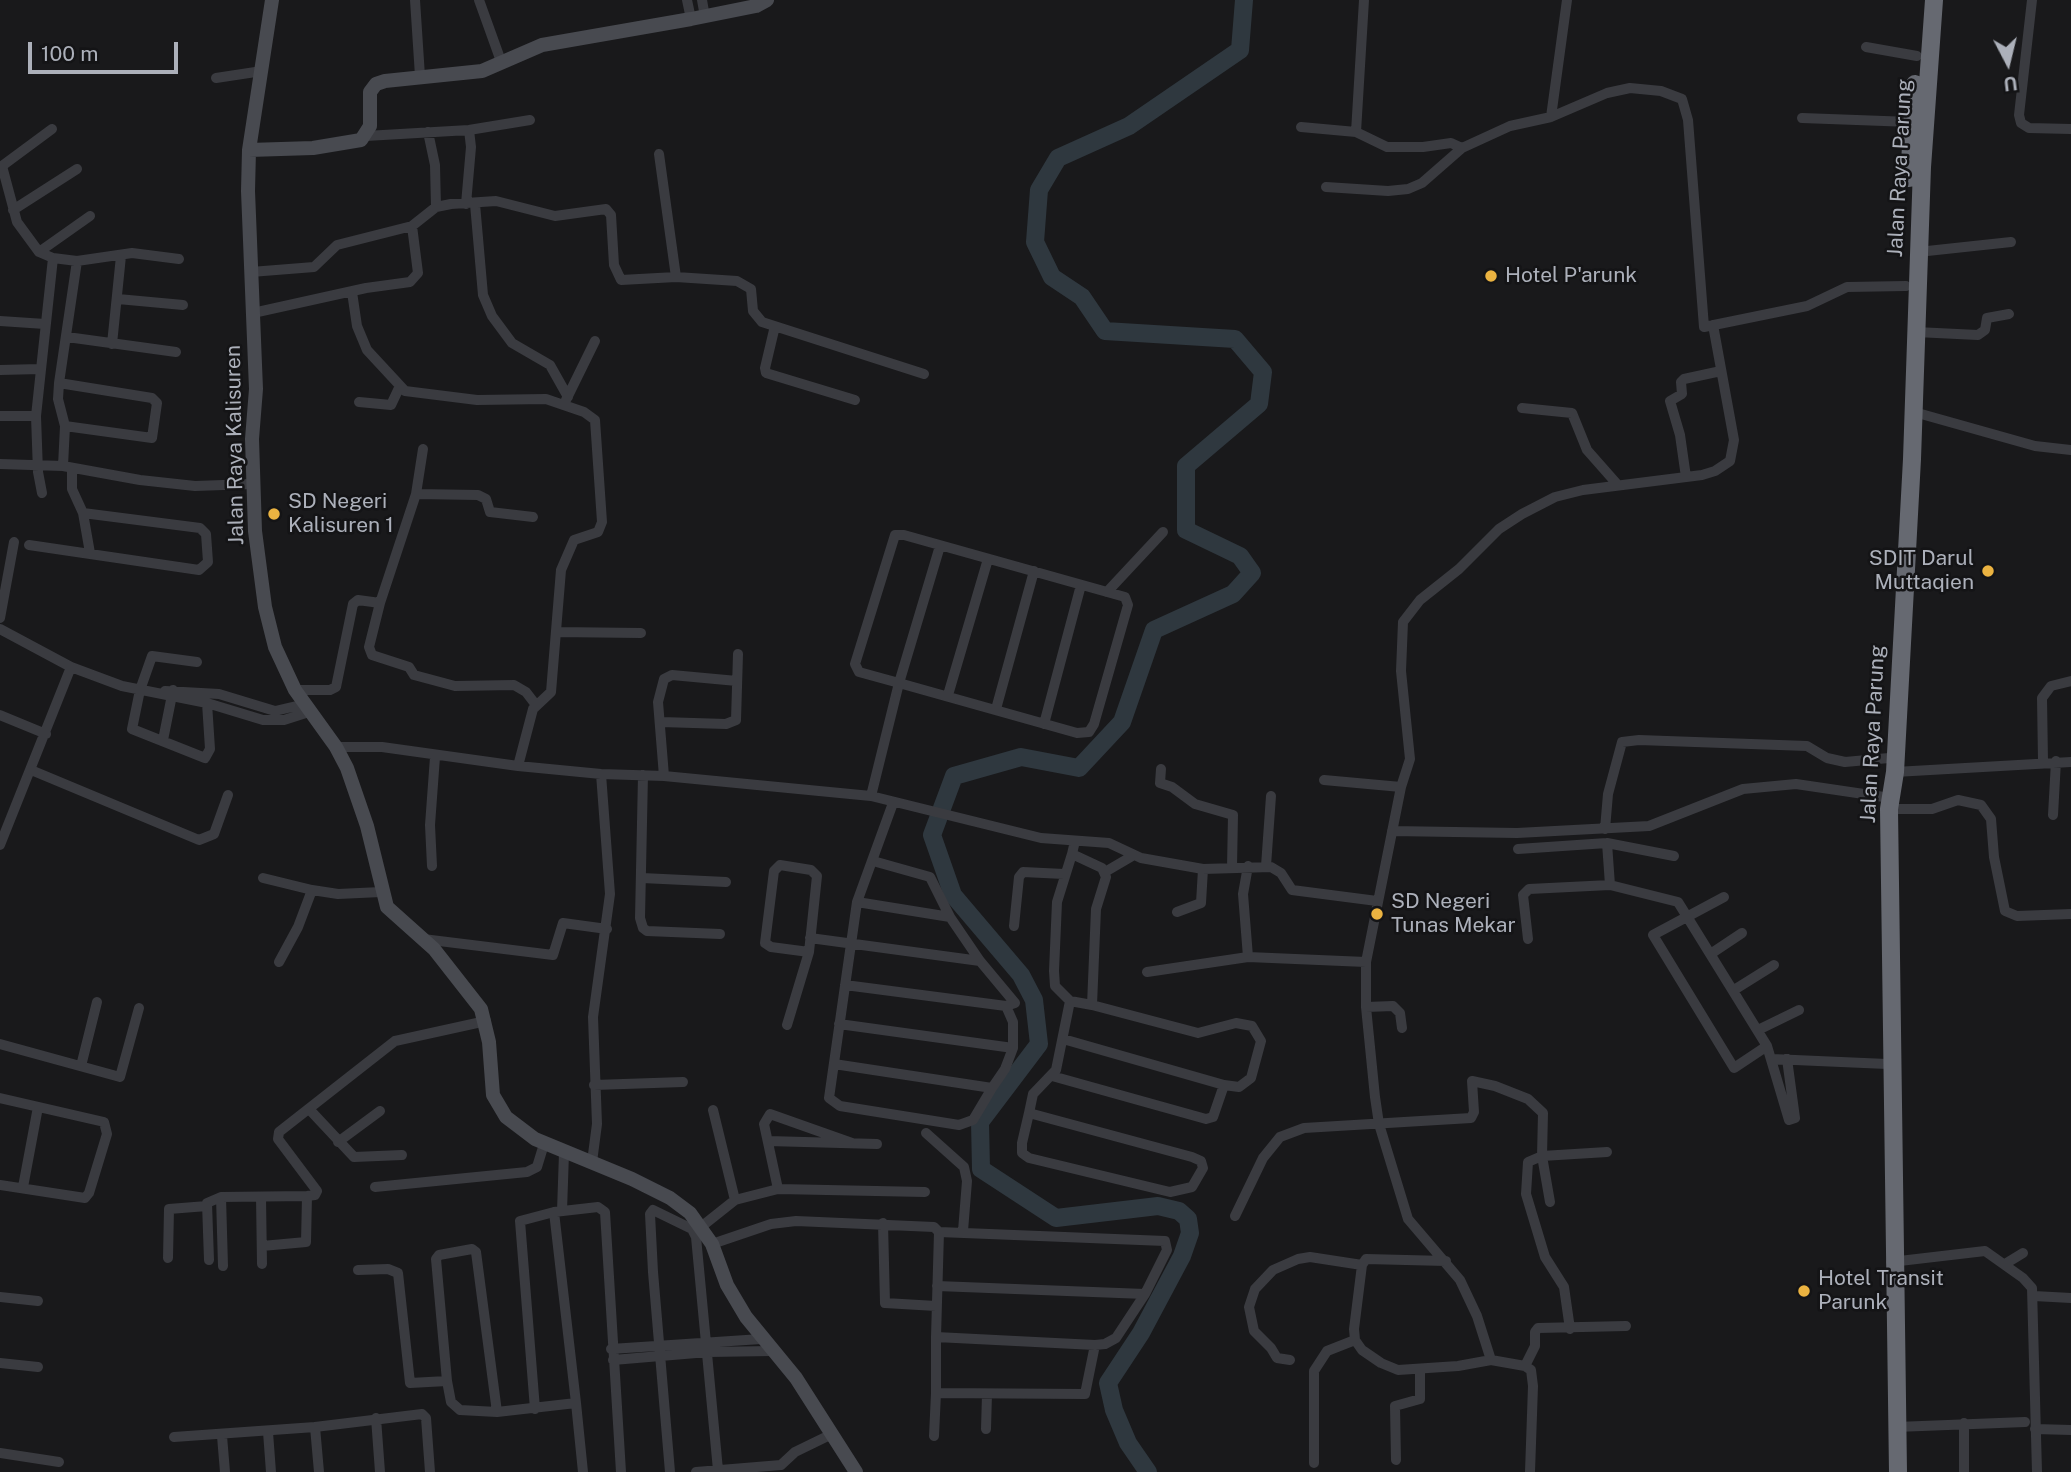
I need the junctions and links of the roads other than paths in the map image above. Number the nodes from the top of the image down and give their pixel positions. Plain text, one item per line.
1 (272, 0) edge
2 (415, 0) edge
3 (479, 0) edge
4 (687, 0) edge
5 (702, 0) edge
6 (767, 0) edge
7 (1364, 0) edge
8 (1567, 0) edge
9 (1923, 0) edge
10 (1934, 0) edge
11 (2032, 0) edge
12 (698, 18) junction
13 (1866, 47) dead end
14 (1917, 56) junction
15 (502, 64) junction
16 (262, 71) junction
17 (420, 76) junction
18 (216, 78) dead end
19 (1551, 117) junction
20 (1802, 118) dead end
21 (530, 120) dead end
22 (1911, 122) junction
23 (1301, 127) dead end
24 (52, 129) dead end
25 (2071, 129) edge
26 (469, 130) junction
27 (428, 132) junction
28 (1356, 132) junction
29 (366, 136) junction
30 (1462, 148) junction
31 (249, 150) junction
32 (659, 154) dead end
33 (77, 169) dead end
34 (1326, 187) dead end
35 (470, 204) junction
36 (436, 207) junction
37 (13, 210) junction
38 (90, 216) dead end
39 (412, 226) junction
40 (2011, 242) dead end
41 (39, 252) junction
42 (1918, 252) junction
43 (121, 257) junction
44 (53, 258) junction
45 (179, 258) dead end
46 (77, 261) junction
47 (251, 272) junction
48 (676, 277) junction
49 (1906, 286) junction
50 (352, 292) junction
51 (118, 299) junction
52 (183, 305) dead end
53 (253, 313) junction
54 (2009, 314) dead end
55 (0, 321) edge
56 (45, 324) junction
57 (775, 326) junction
58 (1713, 326) junction
59 (1916, 332) junction
60 (67, 337) junction
61 (595, 341) dead end
62 (113, 344) junction
63 (176, 352) dead end
64 (40, 369) junction
65 (0, 370) edge
66 (1721, 371) junction
67 (924, 374) dead end
68 (59, 383) junction
69 (399, 388) junction
70 (566, 400) junction
71 (855, 400) dead end
72 (359, 402) dead end
73 (1522, 408) dead end
74 (0, 416) edge
75 (36, 416) junction
76 (1910, 422) junction
77 (65, 426) junction
78 (423, 449) dead end
79 (2071, 450) edge
80 (0, 464) edge
81 (38, 467) junction
82 (68, 467) junction
83 (1686, 477) junction
84 (252, 484) junction
85 (1616, 484) junction
86 (42, 493) dead end
87 (416, 494) junction
88 (83, 513) junction
89 (533, 517) dead end
90 (1163, 532) dead end
91 (14, 542) dead end
92 (29, 545) dead end
93 (940, 546) junction
94 (90, 553) junction
95 (988, 559) junction
96 (1034, 571) junction
97 (1082, 585) junction
98 (1107, 592) junction
99 (380, 603) junction
100 (0, 618) edge
101 (0, 629) edge
102 (556, 632) junction
103 (640, 633) dead end
104 (738, 654) dead end
105 (197, 662) dead end
106 (71, 667) junction
107 (737, 681) junction
108 (2071, 681) edge
109 (899, 683) junction
110 (140, 690) junction
111 (295, 690) junction
112 (173, 693) junction
113 (948, 695) junction
114 (207, 703) junction
115 (536, 705) junction
116 (307, 708) junction
117 (996, 709) junction
118 (0, 715) edge
119 (661, 722) junction
120 (1044, 724) junction
121 (46, 734) junction
122 (163, 740) junction
123 (336, 747) junction
124 (435, 757) junction
125 (2043, 761) junction
126 (2056, 761) junction
127 (2071, 762) edge
128 (1892, 765) junction
129 (519, 766) junction
130 (1161, 769) dead end
131 (32, 770) junction
132 (601, 774) junction
133 (643, 775) junction
134 (664, 776) junction
135 (1324, 780) dead end
136 (1401, 787) junction
137 (228, 795) dead end
138 (872, 796) junction
139 (1271, 796) dead end
140 (893, 803) junction
141 (1885, 805) junction
142 (2053, 816) dead end
143 (1605, 829) junction
144 (1392, 831) junction
145 (1075, 841) junction
146 (1607, 843) junction
147 (0, 845) edge
148 (1518, 849) dead end
149 (1072, 854) junction
150 (1134, 855) junction
151 (1674, 856) dead end
152 (873, 861) junction
153 (432, 866) dead end
154 (1248, 866) junction
155 (1266, 866) junction
156 (1232, 867) junction
157 (1203, 869) junction
158 (1105, 872) junction
159 (1064, 874) junction
160 (263, 877) dead end
161 (642, 878) junction
162 (726, 882) dead end
163 (1610, 885) junction
164 (312, 890) junction
165 (381, 892) junction
166 (1724, 897) dead end
167 (1377, 901) junction
168 (857, 902) junction
169 (1177, 912) dead end
170 (2071, 914) edge
171 (1687, 916) junction
172 (950, 917) junction
173 (1014, 926) dead end
174 (607, 929) junction
175 (1742, 933) dead end
176 (720, 934) dead end
177 (810, 938) junction
178 (421, 939) junction
179 (1528, 939) dead end
180 (850, 943) junction
181 (809, 952) junction
182 (1712, 953) junction
183 (1248, 957) junction
184 (980, 961) junction
185 (279, 962) dead end
186 (1366, 962) junction
187 (1774, 965) dead end
188 (1147, 972) dead end
189 (845, 985) junction
190 (1734, 990) junction
191 (1070, 1001) junction
192 (97, 1002) dead end
193 (1092, 1005) junction
194 (1006, 1006) junction
195 (1366, 1007) junction
196 (139, 1008) dead end
197 (1799, 1010) dead end
198 (486, 1021) junction
199 (839, 1024) junction
200 (787, 1025) dead end
201 (1402, 1028) dead end
202 (1758, 1030) junction
203 (1063, 1039) junction
204 (0, 1044) edge
205 (1767, 1046) junction
206 (1013, 1048) junction
207 (1772, 1059) junction
208 (1787, 1059) junction
209 (834, 1064) junction
210 (1886, 1064) junction
211 (81, 1066) junction
212 (1052, 1076) junction
213 (683, 1082) dead end
214 (594, 1084) junction
215 (1224, 1085) junction
216 (992, 1087) junction
217 (0, 1098) edge
218 (38, 1107) junction
219 (309, 1109) junction
220 (713, 1110) dead end
221 (380, 1111) dead end
222 (1029, 1112) junction
223 (1379, 1124) junction
224 (926, 1133) dead end
225 (768, 1141) junction
226 (338, 1142) junction
227 (852, 1143) junction
228 (544, 1144) junction
229 (877, 1144) dead end
230 (1606, 1152) dead end
231 (564, 1153) junction
232 (402, 1155) dead end
233 (1542, 1156) junction
234 (592, 1162) junction
235 (0, 1185) edge
236 (23, 1187) junction
237 (375, 1187) dead end
238 (778, 1189) junction
239 (925, 1192) dead end
240 (307, 1196) junction
241 (221, 1197) junction
242 (261, 1197) junction
243 (735, 1200) junction
244 (1550, 1202) dead end
245 (207, 1206) junction
246 (558, 1211) junction
247 (1235, 1216) dead end
248 (883, 1223) junction
249 (701, 1227) junction
250 (939, 1231) junction
251 (963, 1231) junction
252 (712, 1244) junction
253 (262, 1246) junction
254 (2023, 1252) dead end
255 (168, 1258) dead end
256 (209, 1260) dead end
257 (1446, 1261) junction
258 (1893, 1262) junction
259 (262, 1264) dead end
260 (1362, 1265) junction
261 (2005, 1265) junction
262 (223, 1266) dead end
263 (358, 1270) dead end
264 (937, 1286) junction
265 (1145, 1294) junction
266 (2034, 1296) junction
267 (0, 1297) edge
268 (2071, 1298) edge
269 (38, 1301) dead end
270 (936, 1306) junction
271 (1626, 1326) dead end
272 (1570, 1329) junction
273 (936, 1337) junction
274 (761, 1339) junction
275 (1355, 1339) junction
276 (1095, 1345) junction
277 (708, 1346) junction
278 (660, 1350) junction
279 (772, 1351) junction
280 (612, 1355) junction
281 (1290, 1360) dead end
282 (1491, 1360) junction
283 (0, 1363) edge
284 (1525, 1366) junction
285 (38, 1367) dead end
286 (1420, 1370) junction
287 (447, 1381) junction
288 (936, 1393) junction
289 (987, 1394) junction
290 (576, 1403) junction
291 (535, 1409) junction
292 (497, 1412) junction
293 (376, 1418) junction
294 (2025, 1422) dead end
295 (1964, 1423) junction
296 (315, 1427) junction
297 (1895, 1427) junction
298 (986, 1429) dead end
299 (2035, 1429) junction
300 (2071, 1430) edge
301 (268, 1432) junction
302 (832, 1434) junction
303 (222, 1436) junction
304 (934, 1436) dead end
305 (174, 1437) dead end
306 (0, 1453) edge
307 (1396, 1460) dead end
308 (59, 1462) dead end
309 (1314, 1463) dead end
310 (788, 1467) edge
311 (718, 1470) edge
312 (733, 1471) edge
313 (225, 1472) edge
314 (271, 1472) edge
315 (319, 1472) edge
316 (380, 1472) edge
317 (430, 1472) edge
318 (583, 1472) edge
319 (621, 1472) edge
320 (670, 1472) edge
321 (696, 1472) edge
322 (856, 1472) edge
323 (1530, 1472) edge
324 (1891, 1472) edge
325 (1898, 1472) edge
326 (1964, 1472) edge
327 (2037, 1472) edge

1 - 16 main road, Jalan Raya Kalisuren
2 - 17 street
3 - 15 street
4 - 12 street
5 - 12 street
6 - 12 main road
7 - 28 street
8 - 19 street
9 - 14 highway, Jalan Raya Parung
10 - 42 highway, Jalan Raya Parung
11 - 25 street
12 - 15 main road
13 - 14 street
14 - 22 highway, Jalan Raya Parung
15 - 17 main road
16 - 18 street
16 - 31 main road, Jalan Raya Kalisuren
17 - 29 main road
19 - 30 street
19 - 58 street
20 - 22 street
21 - 26 street
22 - 49 highway, Jalan Raya Parung
23 - 28 street
24 - 37 street
26 - 27 street
26 - 35 street
27 - 29 street
27 - 36 street
28 - 30 street
29 - 31 main road
30 - 34 street
31 - 47 main road, Jalan Raya Kalisuren
32 - 48 street
33 - 37 street
35 - 36 street
35 - 48 street
35 - 70 street
36 - 39 street
37 - 41 street
38 - 41 street
39 - 47 street
39 - 50 street
40 - 42 street
41 - 44 street
42 - 59 highway, Jalan Raya Parung
43 - 45 street
43 - 46 street
43 - 51 street
44 - 46 street
44 - 56 street
46 - 60 street
47 - 53 main road, Jalan Raya Kalisuren
48 - 57 street
49 - 58 street
49 - 76 highway, Jalan Raya Parung
50 - 53 street
50 - 69 street
51 - 52 street
51 - 62 street
53 - 84 main road, Jalan Raya Kalisuren
54 - 59 street
55 - 56 street
56 - 64 street
57 - 67 street
57 - 71 street
58 - 66 street
59 - 76 highway, Jalan Raya Parung
60 - 62 street
60 - 68 street
61 - 70 street
62 - 63 street
64 - 65 street
64 - 75 street
66 - 83 street
66 - 83 street
68 - 77 street
68 - 77 street
69 - 70 street
69 - 72 street
70 - 102 street
73 - 85 street
74 - 75 street
75 - 81 street
76 - 79 street
76 - 128 highway, Jalan Raya Parung
77 - 82 street
78 - 87 street
80 - 81 street
81 - 82 street
81 - 86 street
82 - 84 street
82 - 88 street
83 - 85 street
84 - 111 main road, Jalan Raya Kalisuren
85 - 136 street
87 - 89 street
87 - 99 street
88 - 94 street
88 - 94 street
90 - 98 street
91 - 100 street
92 - 94 street
93 - 95 street
93 - 109 street
93 - 109 street
95 - 96 street
95 - 113 street
96 - 97 street
96 - 117 street
97 - 98 street
97 - 120 street
98 - 120 street
99 - 111 street
99 - 115 street
101 - 106 street
102 - 103 street
102 - 115 street
104 - 107 street
105 - 110 street
106 - 110 street
106 - 121 street
107 - 119 street
107 - 119 street
108 - 125 street
109 - 113 street
109 - 138 street
110 - 112 street
110 - 122 street
111 - 116 main road, Jalan Raya Kalisuren
112 - 114 street
112 - 116 street
112 - 122 street
113 - 117 street
114 - 116 street
114 - 122 street
115 - 129 street
116 - 123 main road, Jalan Raya Kalisuren
117 - 120 street
118 - 121 street
119 - 134 street
121 - 131 street
123 - 124 street
123 - 165 main road, Jalan Raya Kalisuren
124 - 129 street
124 - 153 street
125 - 126 street
125 - 128 street
126 - 127 street
126 - 142 street
128 - 141 highway, Jalan Raya Parung
128 - 143 street
129 - 132 street
130 - 156 street
131 - 137 street
131 - 147 street
132 - 133 street
132 - 174 street
133 - 134 street
133 - 161 street
134 - 138 street
135 - 136 street
136 - 144 street
138 - 140 street
139 - 155 street
140 - 145 street
140 - 152 street
141 - 143 street
141 - 170 street
141 - 210 highway, Jalan Raya Parung
141 - 258 highway, Jalan Raya Parung
143 - 144 street
144 - 167 street
145 - 149 street
145 - 150 street
146 - 148 street
146 - 151 street
146 - 163 street
149 - 158 street
149 - 159 street
150 - 157 street
150 - 158 street
152 - 168 street
152 - 172 street
154 - 155 street
154 - 156 street
154 - 183 street
155 - 167 street
156 - 157 street
157 - 169 street
158 - 193 street
159 - 173 street
159 - 191 street
160 - 164 street
161 - 162 street
161 - 176 street
163 - 171 street
163 - 179 street
164 - 165 street
164 - 185 street
165 - 178 main road, Jalan Raya Kalisuren
166 - 171 street
167 - 186 street
168 - 172 street
168 - 180 street
171 - 182 street
171 - 205 street
172 - 184 street
174 - 178 street
174 - 214 street
175 - 182 street
177 - 180 street
177 - 181 street
177 - 181 street
178 - 198 main road, Jalan Raya Kalisuren
180 - 184 street
180 - 189 street
181 - 200 street
182 - 190 street
183 - 186 street
183 - 188 street
184 - 194 street
186 - 195 street
187 - 190 street
189 - 194 street
189 - 199 street
190 - 202 street
191 - 193 street
191 - 203 street
192 - 211 street
193 - 215 street
194 - 206 street
195 - 201 street
195 - 223 street
196 - 211 street
197 - 202 street
198 - 219 street
198 - 228 main road, Jalan Raya Kalisuren
199 - 206 street
199 - 209 street
202 - 205 street
203 - 212 street
203 - 215 street
204 - 211 street
205 - 207 street
206 - 216 street
207 - 208 street
207 - 208 street
208 - 210 street
209 - 216 street
209 - 216 street
210 - 258 highway, Jalan Raya Parung
212 - 215 street
212 - 222 street
213 - 214 street
214 - 234 street
217 - 218 street
218 - 236 street
218 - 236 street
219 - 226 street
219 - 240 street
220 - 243 street
221 - 226 street
222 - 222 street
223 - 233 street
223 - 247 street
223 - 257 street
224 - 251 street
225 - 227 street
225 - 227 street
225 - 238 street
226 - 232 street
227 - 229 street
228 - 231 main road, Jalan Raya Kalisuren
228 - 237 street
230 - 233 street
231 - 234 main road, Jalan Raya Kalisuren
231 - 246 street
233 - 244 street
233 - 272 street
234 - 249 main road, Jalan Raya Kalisuren
235 - 236 street
238 - 239 street
238 - 243 street
240 - 242 street
240 - 253 street
241 - 242 street
241 - 245 street
241 - 262 street
242 - 253 street
243 - 249 street
245 - 255 street
245 - 256 street
246 - 280 street
246 - 290 street
246 - 291 street
248 - 250 street
248 - 252 street
248 - 270 street
249 - 252 main road, Jalan Raya Kalisuren
250 - 251 street
250 - 264 street
251 - 265 street
252 - 274 main road, Jalan Raya Kalisuren
253 - 259 street
254 - 261 street
257 - 260 street
257 - 282 street
258 - 261 street
258 - 297 highway, Jalan Raya Parung
260 - 275 street
260 - 281 street
261 - 266 street
263 - 287 street
264 - 265 street
264 - 270 street
265 - 276 street
266 - 268 street
266 - 299 street
267 - 269 street
270 - 273 street
271 - 272 street
272 - 284 street
273 - 276 street
273 - 288 street
274 - 277 street
274 - 279 main road, Jalan Raya Kalisuren
275 - 286 street
275 - 309 street
276 - 289 street
277 - 278 street
277 - 278 street
277 - 279 street
277 - 311 street
278 - 280 street
278 - 320 street
279 - 302 main road, Jalan Raya Kalisuren
280 - 319 street
282 - 284 street
282 - 286 street
283 - 285 street
284 - 323 street
286 - 307 street
287 - 292 street
287 - 292 street
288 - 289 street
288 - 304 street
289 - 298 street
290 - 291 street
290 - 318 street
291 - 292 street
293 - 296 street
293 - 316 street
293 - 317 street
294 - 295 street
295 - 297 street
295 - 326 street
296 - 301 street
296 - 315 street
297 - 324 highway, Jalan Raya Parung
297 - 325 highway, Jalan Raya Parung
299 - 300 street
299 - 327 street
301 - 303 street
301 - 314 street
302 - 310 street
302 - 322 main road, Jalan Raya Kalisuren
303 - 305 street
303 - 313 street
306 - 308 street
310 - 312 street
311 - 312 street
311 - 321 street

